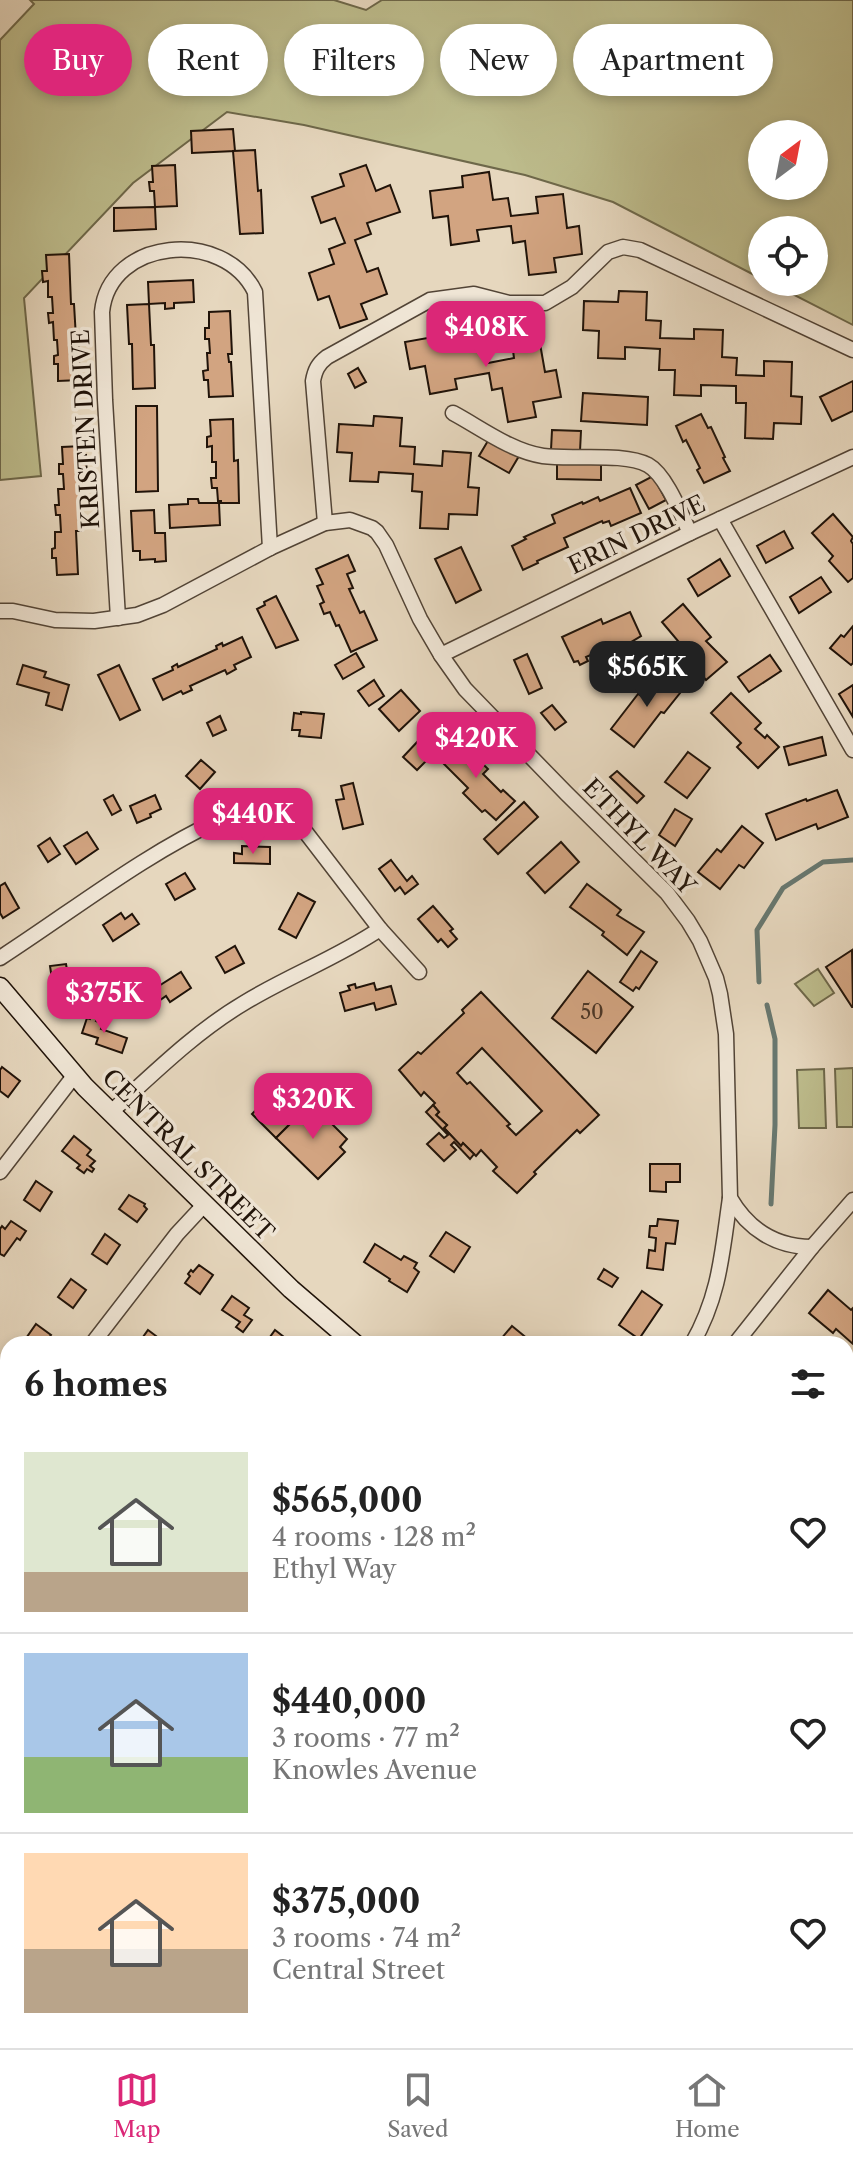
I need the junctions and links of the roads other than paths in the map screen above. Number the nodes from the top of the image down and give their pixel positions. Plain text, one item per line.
1 (853, 350) edge
2 (453, 413) dead end
3 (853, 457) edge
4 (720, 519) junction
5 (325, 523) junction
6 (690, 533) junction
7 (270, 548) junction
8 (0, 611) edge
9 (118, 618) junction
10 (441, 655) junction
11 (853, 750) edge
12 (380, 929) junction
13 (0, 958) edge
14 (419, 972) dead end
15 (0, 987) edge
16 (74, 1076) junction
17 (110, 1113) junction
18 (0, 1172) edge
19 (730, 1198) junction
20 (853, 1200) edge
21 (204, 1205) junction
22 (812, 1247) junction
23 (98, 1336) edge
24 (346, 1336) edge
25 (696, 1336) edge
26 (741, 1336) edge

1 - 5 street
2 - 6 street
3 - 4 street, ERIN DRIVE
4 - 6 street, ERIN DRIVE
4 - 11 street
5 - 7 street, ETHYL WAY
5 - 10 street, ETHYL WAY
6 - 10 street, ERIN DRIVE
7 - 9 street, ETHYL WAY
7 - 9 street, KRISTEN DRIVE
8 - 9 street, ETHYL WAY
10 - 19 street, ETHYL WAY
12 - 13 street
12 - 14 street
12 - 17 street
15 - 16 main road, CENTRAL STREET
16 - 17 main road, CENTRAL STREET
16 - 18 street
17 - 21 main road, CENTRAL STREET
19 - 22 street
19 - 25 street, ETHYL WAY
20 - 22 street
21 - 23 street
21 - 24 main road, CENTRAL STREET
22 - 26 street

